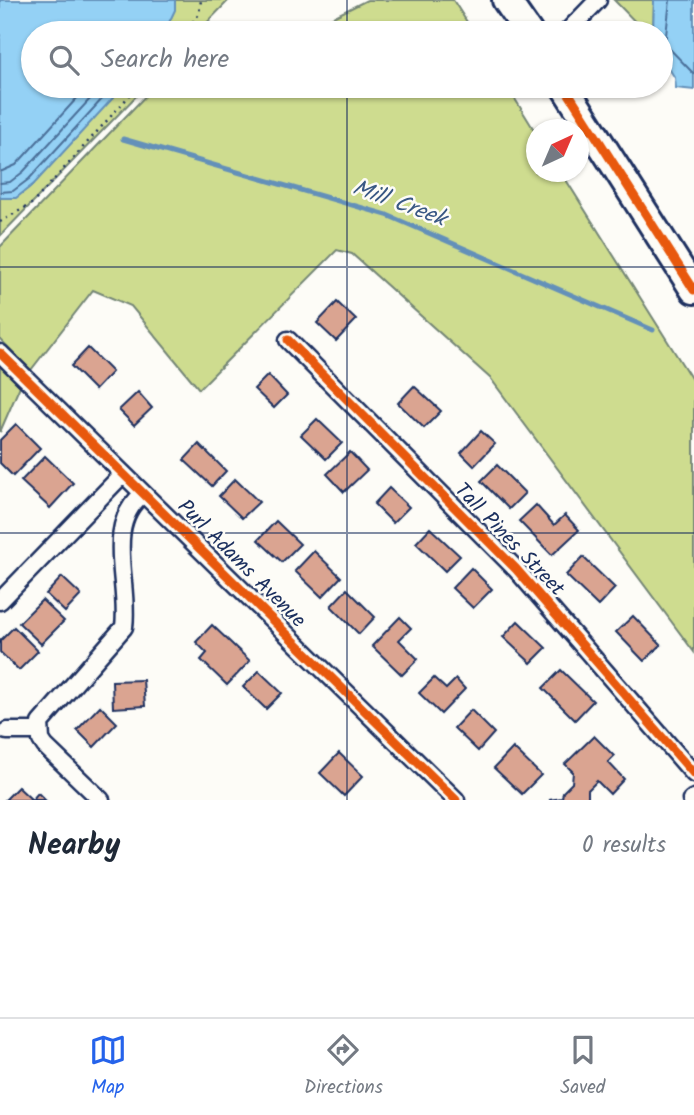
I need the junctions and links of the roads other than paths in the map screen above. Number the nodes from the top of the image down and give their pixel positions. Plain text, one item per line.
1 (506, 0) edge
2 (598, 0) edge
3 (521, 21) edge
4 (578, 21) edge
5 (572, 98) edge
6 (694, 290) edge
7 (288, 340) dead end
8 (0, 353) edge
9 (123, 474) junction
10 (140, 497) junction
11 (0, 601) edge
12 (7, 731) dead end
13 (39, 731) junction
14 (694, 774) edge
15 (101, 800) edge
16 (456, 800) edge

1 - 3 main road
2 - 4 street
5 - 6 main road
7 - 14 street, Tall Pines Street
8 - 9 street, Purl Adams Avenue
9 - 10 street, Purl Adams Avenue
9 - 11 street
10 - 13 street
10 - 16 street, Purl Adams Avenue
12 - 13 street
13 - 15 street

